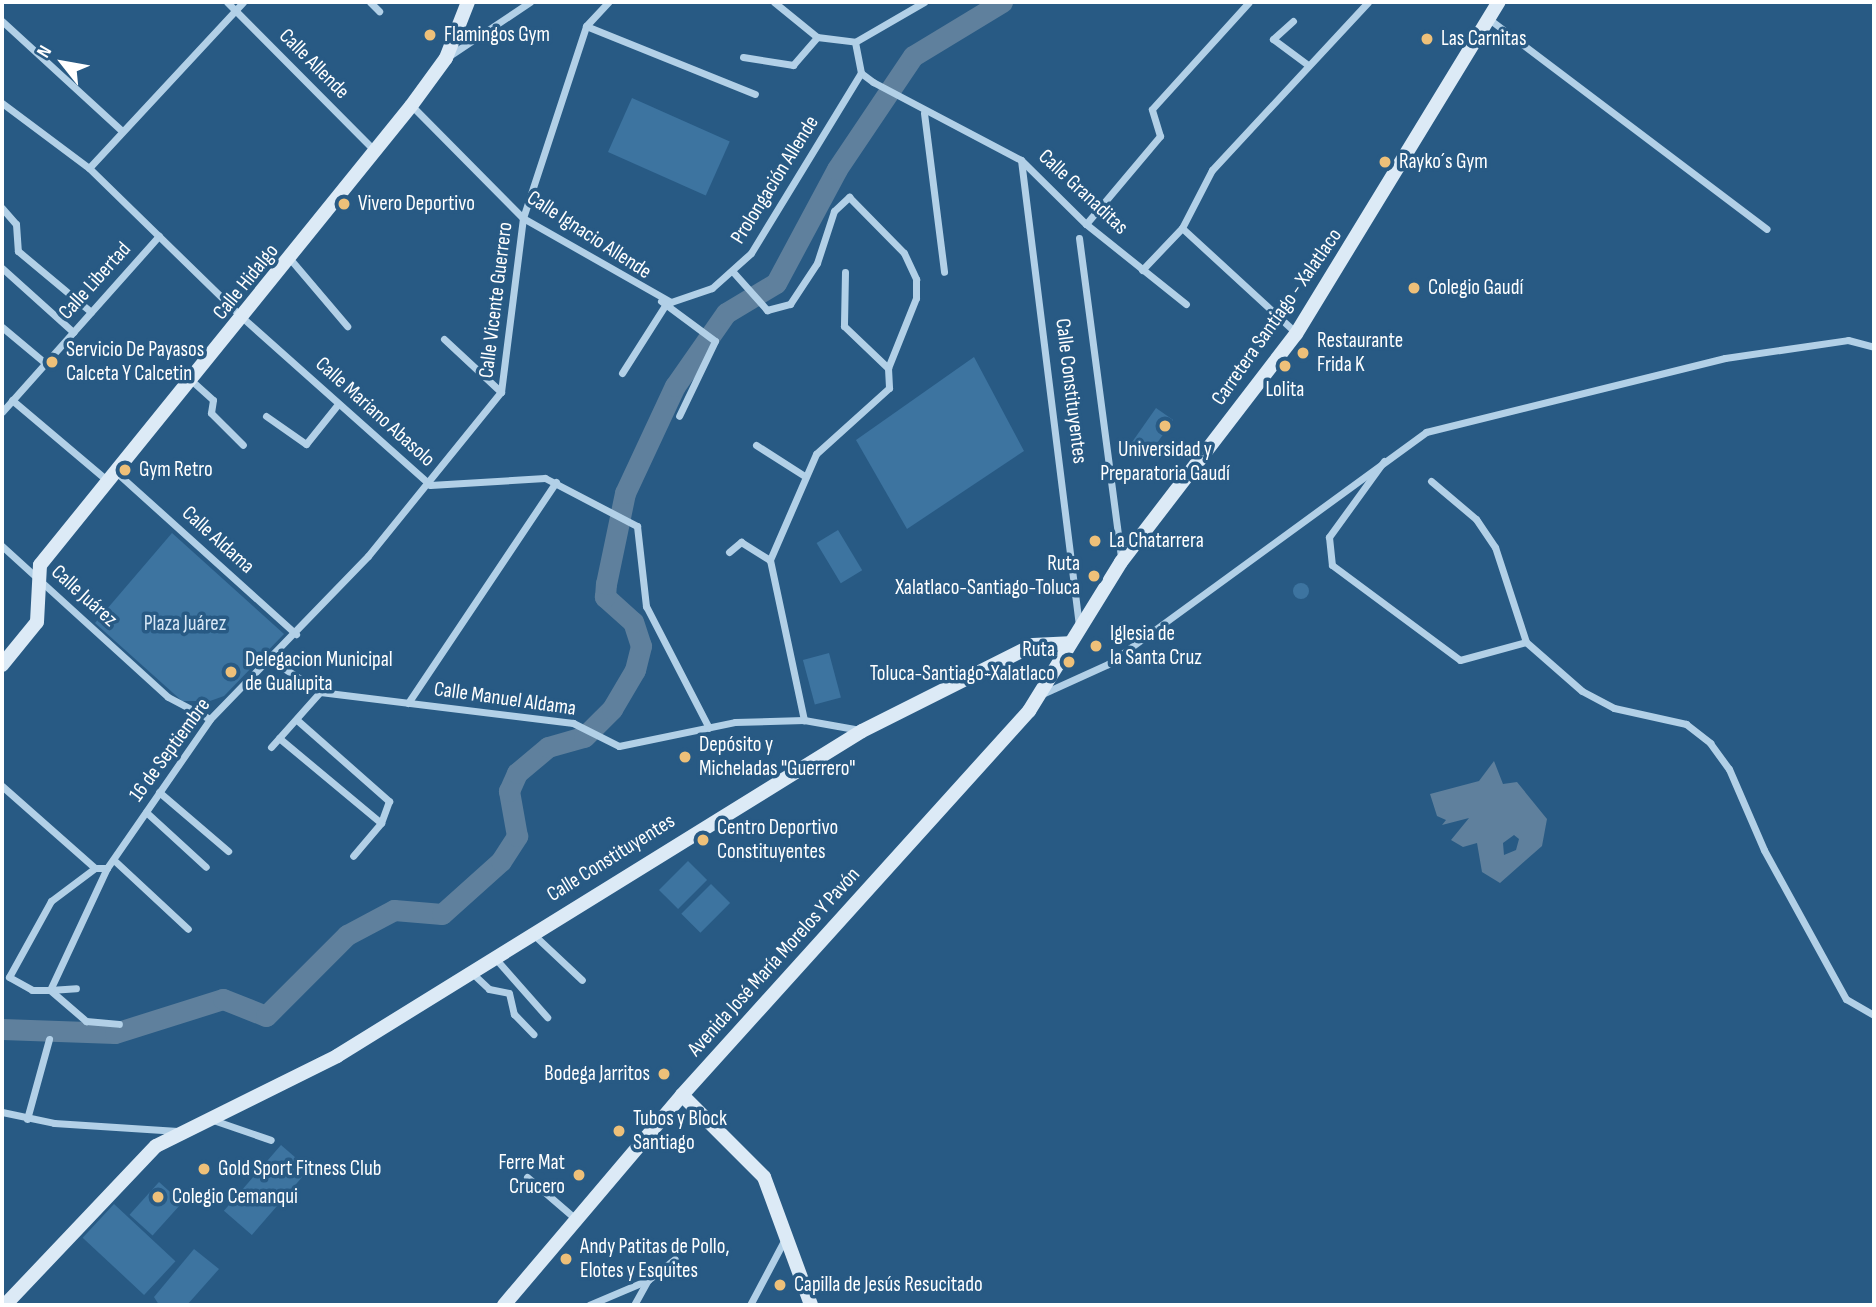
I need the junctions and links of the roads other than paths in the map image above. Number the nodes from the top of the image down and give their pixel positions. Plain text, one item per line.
1 (227, 2) edge
2 (243, 2) edge
3 (370, 2) edge
4 (468, 2) edge
5 (530, 2) edge
6 (608, 2) edge
7 (774, 2) edge
8 (924, 2) edge
9 (1249, 2) edge
10 (1368, 2) edge
11 (1499, 2) edge
12 (234, 10) junction
13 (379, 11) dead end
14 (1489, 19) junction
15 (2, 21) edge
16 (1293, 21) dead end
17 (586, 26) junction
18 (817, 37) junction
19 (855, 42) junction
20 (743, 57) dead end
21 (446, 58) junction
22 (1308, 65) junction
23 (861, 73) junction
24 (755, 94) dead end
25 (2, 103) edge
26 (411, 106) junction
27 (924, 113) junction
28 (120, 129) junction
29 (376, 151) junction
30 (1021, 160) junction
31 (89, 168) junction
32 (2, 208) edge
33 (523, 218) junction
34 (1086, 224) junction
35 (1182, 228) junction
36 (1767, 229) dead end
37 (159, 236) junction
38 (1079, 238) dead end
39 (291, 260) junction
40 (2, 268) edge
41 (1142, 270) junction
42 (845, 272) dead end
43 (944, 272) dead end
44 (734, 273) junction
45 (663, 304) junction
46 (1186, 304) dead end
47 (92, 312) junction
48 (244, 318) junction
49 (346, 326) dead end
50 (2, 327) edge
51 (74, 332) junction
52 (1296, 334) junction
53 (444, 340) dead end
54 (1874, 347) edge
55 (45, 363) junction
56 (888, 368) junction
57 (622, 373) dead end
58 (192, 381) junction
59 (501, 392) junction
60 (12, 400) junction
61 (338, 404) junction
62 (2, 412) edge
63 (266, 416) dead end
64 (679, 416) dead end
65 (243, 445) dead end
66 (756, 445) dead end
67 (1390, 454) junction
68 (803, 475) junction
69 (113, 477) junction
70 (1430, 481) dead end
71 (556, 482) junction
72 (430, 485) junction
73 (2, 546) edge
74 (729, 552) dead end
75 (770, 560) junction
76 (1121, 562) junction
77 (36, 576) junction
78 (1079, 626) junction
79 (296, 634) junction
80 (1526, 642) junction
81 (1069, 643) junction
82 (270, 659) junction
83 (2, 665) edge
84 (320, 692) junction
85 (1041, 694) junction
86 (408, 703) junction
87 (210, 719) junction
88 (296, 720) junction
89 (804, 720) junction
90 (709, 728) junction
91 (862, 731) junction
92 (279, 738) junction
93 (271, 747) dead end
94 (2, 786) edge
95 (159, 792) junction
96 (146, 812) junction
97 (381, 823) junction
98 (228, 851) dead end
99 (353, 856) dead end
100 (116, 862) junction
101 (206, 867) dead end
102 (95, 868) junction
103 (107, 868) junction
104 (188, 929) dead end
105 (533, 933) junction
106 (495, 958) junction
107 (471, 973) junction
108 (5, 977) edge
109 (582, 980) dead end
110 (76, 988) dead end
111 (50, 990) junction
112 (1874, 1014) edge
113 (547, 1017) dead end
114 (119, 1024) dead end
115 (533, 1034) dead end
116 (49, 1040) dead end
117 (682, 1095) junction
118 (2, 1112) edge
119 (27, 1119) junction
120 (213, 1120) junction
121 (185, 1131) junction
122 (271, 1140) dead end
123 (527, 1177) dead end
124 (577, 1221) junction
125 (785, 1238) junction
126 (675, 1259) dead end
127 (648, 1280) junction
128 (5, 1305) edge
129 (504, 1305) edge
130 (589, 1305) edge
131 (634, 1305) edge
132 (750, 1305) edge
133 (811, 1305) edge

1 - 12 street, Calle Allende
2 - 12 street
3 - 13 street
4 - 21 main road, Calle Hidalgo
5 - 21 street
6 - 17 street, Calle Vicente Guerrero
7 - 18 street
8 - 19 street
9 - 34 street
10 - 22 street
11 - 14 main road, Carretera Santiago - Xalatlaco
12 - 28 street
12 - 29 street, Calle Allende
14 - 36 street
14 - 52 main road, Carretera Santiago - Xalatlaco
15 - 28 street
16 - 22 street
17 - 24 street
17 - 33 street, Calle Vicente Guerrero
18 - 19 street
18 - 20 street
19 - 23 street
21 - 26 main road, Calle Hidalgo
22 - 35 street
23 - 27 street, Calle Granaditas
23 - 44 street, Prolongación Allende
25 - 31 street, Calle Mariano Abasolo
26 - 29 main road, Calle Hidalgo
26 - 33 street, Calle Ignacio Allende
27 - 30 street, Calle Granaditas
27 - 43 street
28 - 31 street
29 - 39 main road, Calle Hidalgo
30 - 34 street, Calle Granaditas
30 - 78 street, Calle Constituyentes
31 - 37 street, Calle Mariano Abasolo
32 - 47 street
33 - 45 street, Calle Ignacio Allende
33 - 59 street, Calle Vicente Guerrero
34 - 41 street, Calle Granaditas
35 - 41 street
35 - 52 street
37 - 47 street, Calle Libertad
37 - 48 street, Calle Mariano Abasolo
38 - 76 street
39 - 48 main road, Calle Hidalgo
39 - 49 street
40 - 51 street
41 - 46 street, Calle Granaditas
42 - 56 street
44 - 45 street, Prolongación Allende
44 - 56 street
45 - 57 street
45 - 64 street, Calle Ignacio Allende
47 - 51 street, Calle Libertad
48 - 58 main road, Calle Hidalgo
48 - 61 street, Calle Mariano Abasolo
50 - 55 street
51 - 55 street, Calle Libertad
52 - 76 main road, Carretera Santiago - Xalatlaco
53 - 59 street
54 - 67 street
55 - 60 street, Calle Libertad
56 - 68 street
58 - 65 street
58 - 69 main road, Calle Hidalgo
59 - 72 street, Calle Vicente Guerrero
60 - 62 street, Calle Libertad
60 - 69 street
61 - 63 street
61 - 72 street, Calle Mariano Abasolo
66 - 68 street
67 - 80 street
67 - 85 street
68 - 75 street
69 - 77 main road, Calle Hidalgo
69 - 79 street, Calle Aldama
70 - 80 street
71 - 72 street, Calle Mariano Abasolo
71 - 86 street
71 - 90 street, Calle Mariano Abasolo
72 - 79 street, Calle Vicente Guerrero
73 - 77 street, Calle Juárez
74 - 75 street
75 - 89 street
76 - 78 main road, Carretera Santiago - Xalatlaco
77 - 83 main road
77 - 87 street, Calle Juárez
78 - 81 main road, Carretera Santiago - Xalatlaco
79 - 82 street, Calle Vicente Guerrero
80 - 112 street
81 - 85 main road, Avenida José María Morelos Y Pavón
81 - 91 main road, Calle Constituyentes
82 - 84 street, Calle Manuel Aldama
82 - 87 street, 16 de Septiembre
84 - 86 street, Calle Manuel Aldama
84 - 88 street
85 - 117 main road, Avenida José María Morelos Y Pavón
86 - 90 street, Calle Manuel Aldama
87 - 95 street, 16 de Septiembre
88 - 92 street
88 - 97 street
89 - 90 street, Calle Manuel Aldama
89 - 91 street, Calle Manuel Aldama
91 - 105 main road, Calle Constituyentes
92 - 93 street
92 - 97 street
94 - 102 street
95 - 96 street, 16 de Septiembre
95 - 98 street
96 - 100 street, 16 de Septiembre
96 - 101 street
97 - 99 street
100 - 103 street, 16 de Septiembre
100 - 104 street
102 - 103 street
102 - 108 street
103 - 111 street
105 - 106 main road, Calle Constituyentes
105 - 109 street
106 - 107 main road, Calle Constituyentes
106 - 113 street
107 - 115 street
107 - 120 main road, Calle Constituyentes
108 - 111 street
110 - 111 street
111 - 114 street
116 - 119 street
117 - 124 main road, Avenida José María Morelos Y Pavón
117 - 125 main road
118 - 119 street
119 - 121 street
120 - 121 main road, Calle Constituyentes
120 - 122 street
121 - 128 main road, Calle Constituyentes
123 - 124 street
124 - 129 main road, Avenida José María Morelos Y Pavón
125 - 132 street
125 - 133 main road
126 - 127 street
127 - 130 street
127 - 131 street

